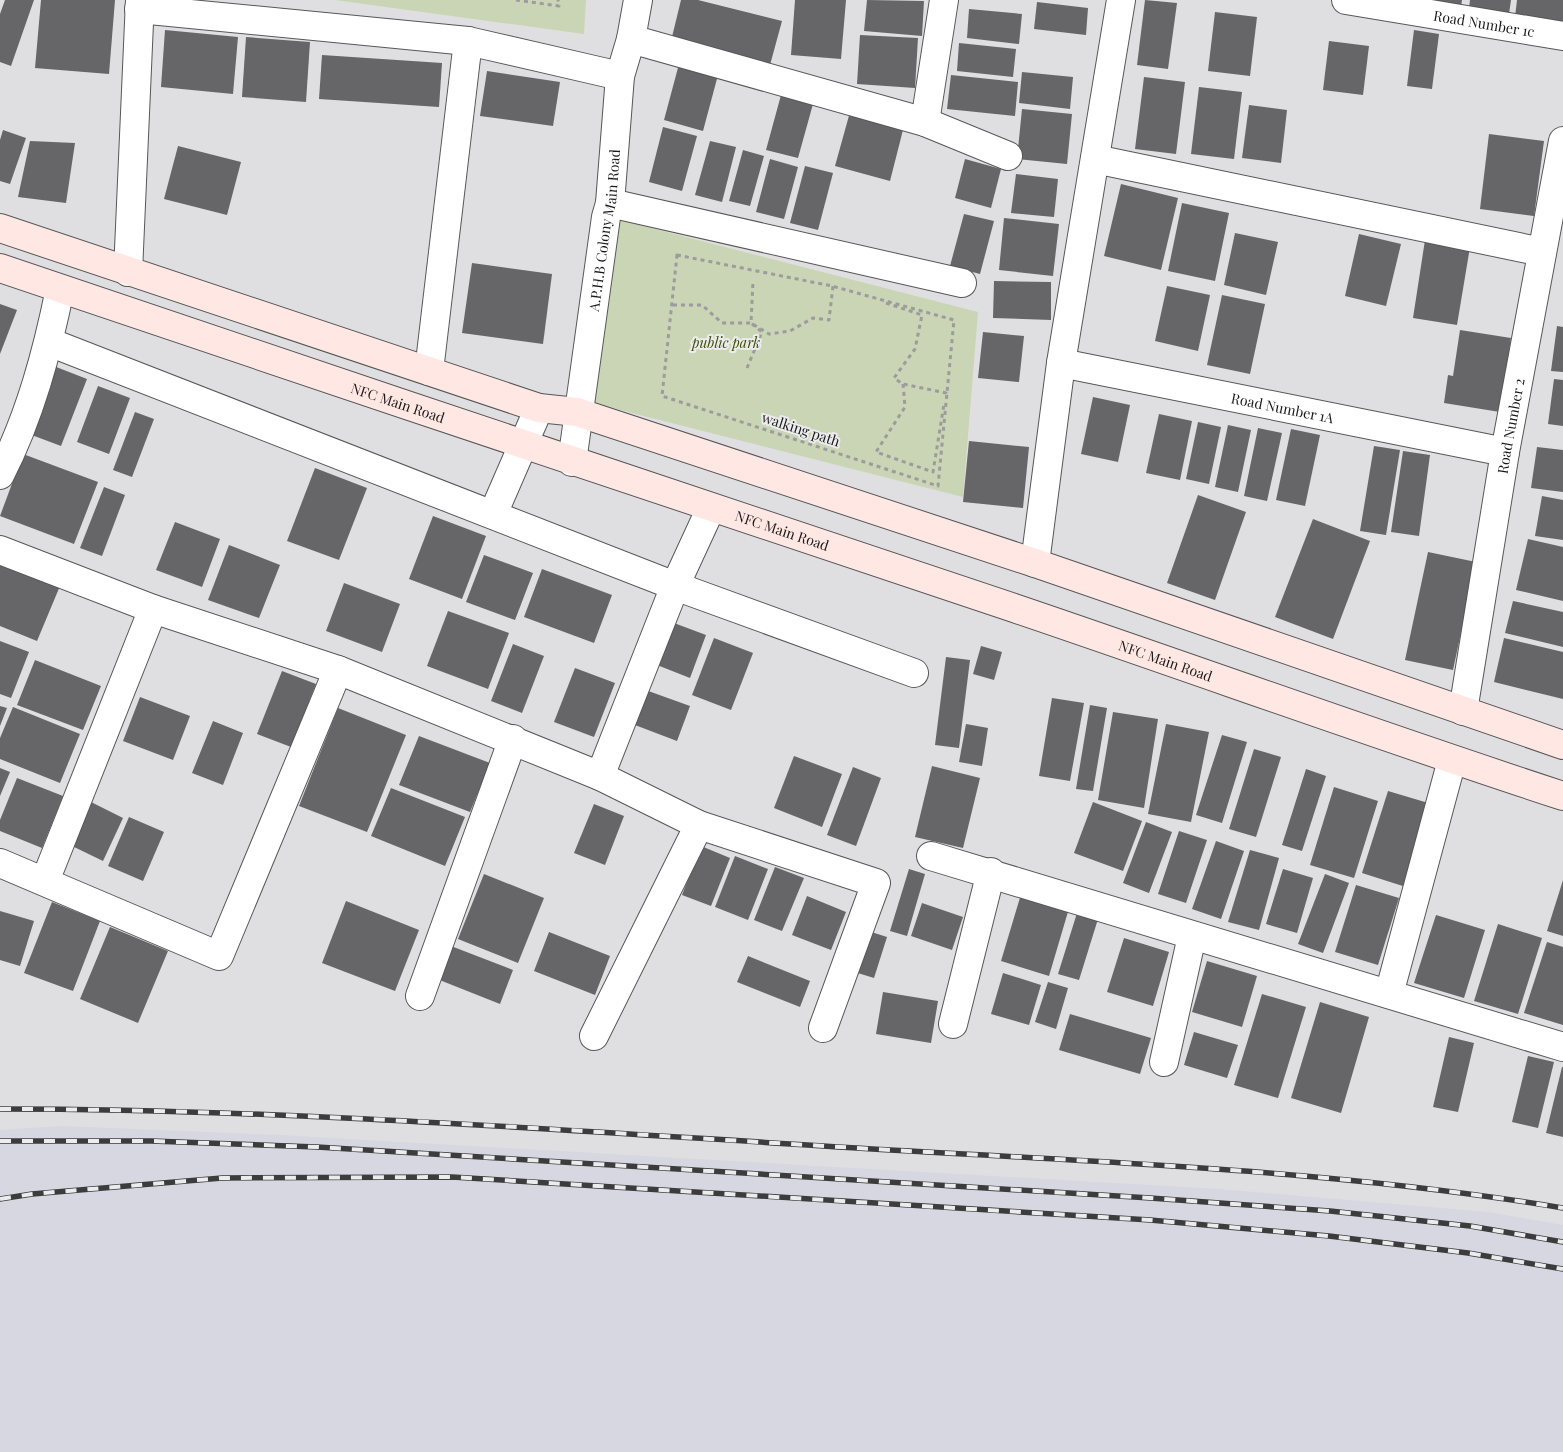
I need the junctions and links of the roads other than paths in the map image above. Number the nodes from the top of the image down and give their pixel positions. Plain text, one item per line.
1 (638, 0) edge
2 (944, 0) edge
3 (1121, 0) edge
4 (1346, 0) edge
5 (139, 4) edge
6 (1563, 36) edge
7 (631, 39) junction
8 (468, 41) junction
9 (620, 76) junction
10 (925, 122) junction
11 (1563, 141) edge
12 (1008, 156) dead end
13 (1095, 159) junction
14 (610, 203) junction
15 (0, 228) edge
16 (1542, 252) junction
17 (0, 268) edge
18 (128, 272) junction
19 (962, 283) dead end
20 (60, 289) junction
21 (49, 342) junction
22 (1061, 363) junction
23 (429, 371) junction
24 (539, 408) junction
25 (577, 412) junction
26 (523, 445) junction
27 (1505, 452) junction
28 (572, 462) junction
29 (0, 474) edge
30 (711, 508) junction
31 (493, 514) junction
32 (0, 550) edge
33 (1035, 563) junction
34 (675, 586) junction
35 (153, 609) junction
36 (338, 670) junction
37 (914, 673) dead end
38 (1463, 711) junction
39 (512, 739) junction
40 (1563, 745) edge
41 (1452, 760) junction
42 (600, 776) junction
43 (1563, 796) edge
44 (699, 825) junction
45 (931, 856) dead end
46 (0, 863) edge
47 (991, 872) junction
48 (45, 881) junction
49 (1192, 936) junction
50 (1388, 994) junction
51 (420, 996) dead end
52 (953, 1024) dead end
53 (823, 1028) dead end
54 (594, 1036) dead end
55 (1563, 1047) edge
56 (1164, 1062) dead end

1 - 7 street, A.P.H.B Colony Main Road
2 - 10 street
3 - 13 street
4 - 6 street, Road Number 1c
5 - 8 street
5 - 18 street
7 - 9 street, A.P.H.B Colony Main Road
7 - 10 street
8 - 9 street
8 - 23 street
9 - 14 street, A.P.H.B Colony Main Road
10 - 12 street
11 - 16 street, Road Number 2
13 - 16 street
13 - 22 street
14 - 19 street
14 - 25 street, A.P.H.B Colony Main Road
15 - 18 main road
16 - 27 street, Road Number 2
17 - 20 main road, NFC Main Road
18 - 23 main road
20 - 21 street
20 - 26 main road, NFC Main Road
21 - 29 street
21 - 31 street
22 - 27 street, Road Number 1A
22 - 33 street
23 - 24 main road
24 - 25 main road
24 - 26 street
25 - 28 street, A.P.H.B Colony Main Road
25 - 33 main road
26 - 28 main road, NFC Main Road
26 - 31 street
27 - 38 street, Road Number 2
28 - 30 main road, NFC Main Road
30 - 34 street
30 - 41 main road, NFC Main Road
31 - 34 street
32 - 35 street
33 - 38 main road
34 - 37 street
34 - 42 street
35 - 36 street
35 - 48 street
36 - 39 street
36 - 48 street
38 - 40 main road
39 - 42 street
39 - 51 street
41 - 43 main road, NFC Main Road
41 - 50 street
42 - 44 street
44 - 53 street
44 - 54 street
45 - 47 street
46 - 48 street
47 - 49 street
47 - 52 street
49 - 50 street
49 - 56 street
50 - 55 street

